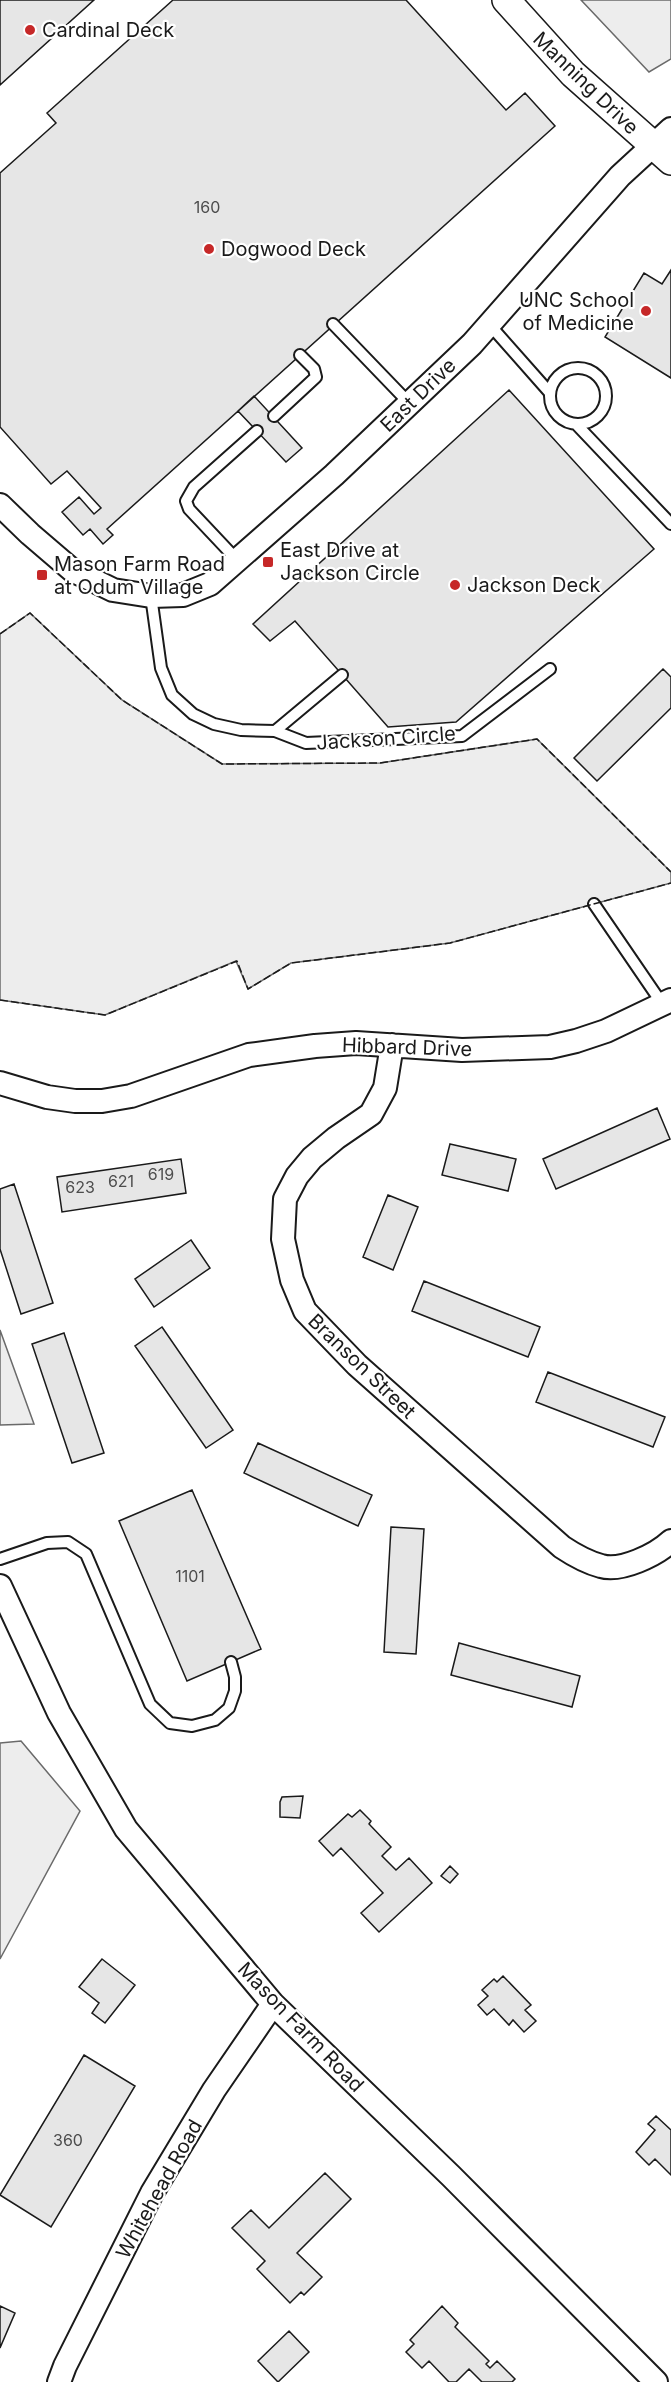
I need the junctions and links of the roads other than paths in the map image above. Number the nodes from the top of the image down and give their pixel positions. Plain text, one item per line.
1 (506, 0) edge
2 (665, 145) edge
3 (333, 324) dead end
4 (489, 324) junction
5 (300, 355) dead end
6 (550, 393) junction
7 (410, 404) junction
8 (274, 416) dead end
9 (576, 424) junction
10 (257, 431) dead end
11 (0, 506) edge
12 (671, 524) edge
13 (238, 561) junction
14 (151, 596) junction
15 (550, 669) dead end
16 (342, 675) dead end
17 (275, 731) junction
18 (594, 904) dead end
19 (668, 1007) edge
20 (392, 1045) junction
21 (0, 1083) edge
22 (671, 1541) edge
23 (0, 1558) edge
24 (0, 1586) edge
25 (231, 1662) dead end
26 (273, 2004) junction
27 (59, 2382) edge
28 (656, 2382) edge

1 - 2 street, Manning Drive
2 - 4 street, East Drive
3 - 7 lane
4 - 6 lane
4 - 7 street, East Drive
5 - 8 lane
6 - 9 lane
6 - 9 lane
7 - 13 street, East Drive
9 - 12 lane
10 - 13 lane
11 - 14 street
13 - 14 street, East Drive
14 - 17 lane, Jackson Circle
15 - 17 lane, Jackson Circle
16 - 17 lane, Jackson Circle
18 - 19 lane
19 - 20 street, Hibbard Drive
20 - 21 street, Hibbard Drive
20 - 22 street, Branson Street
23 - 25 lane
24 - 26 street, Mason Farm Road
26 - 27 street, Whitehead Road
26 - 28 street, Mason Farm Road

